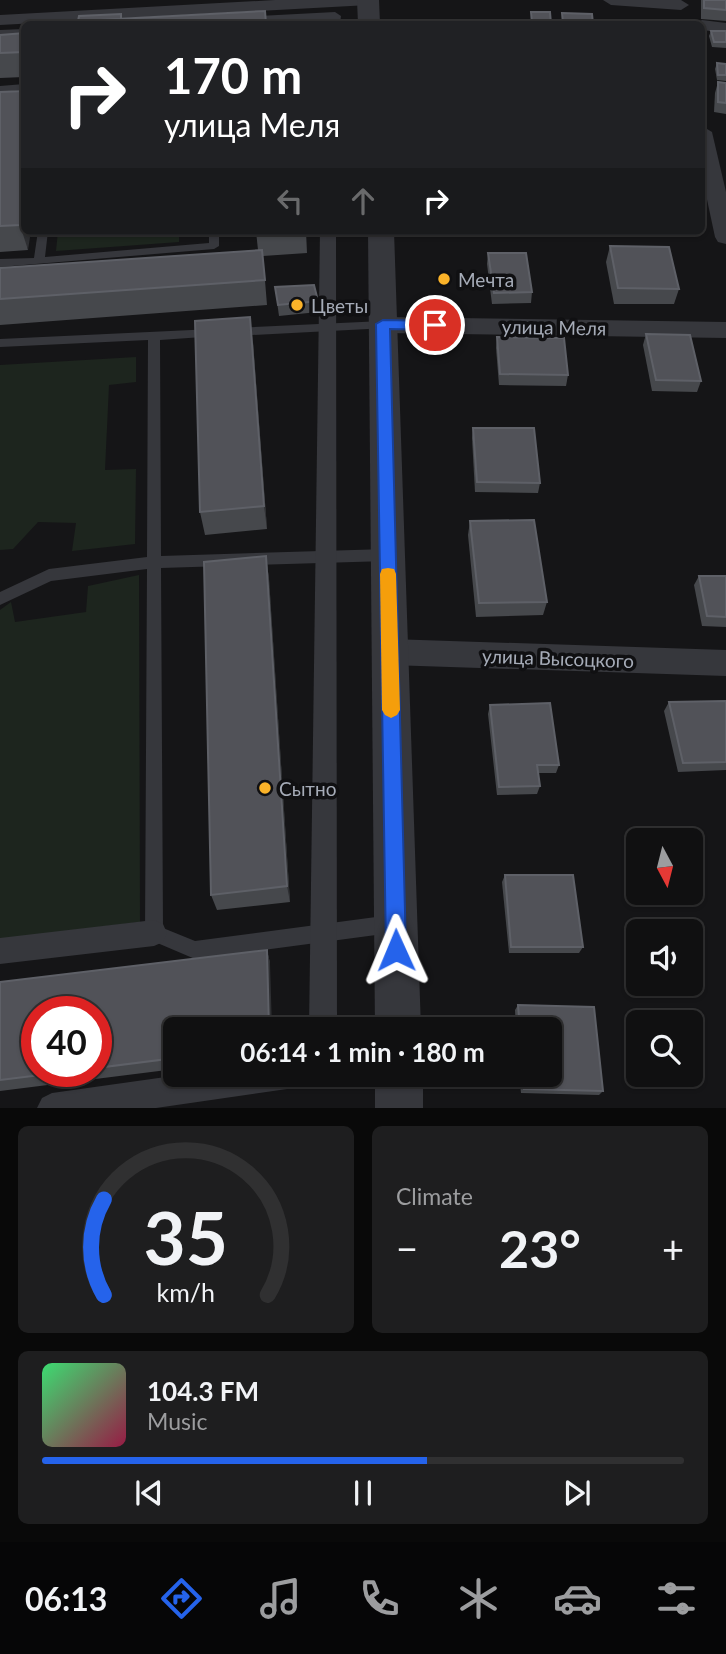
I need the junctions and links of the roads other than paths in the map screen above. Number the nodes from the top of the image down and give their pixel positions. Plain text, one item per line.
1 (368, 0) edge
2 (611, 0) edge
3 (680, 9) edge
4 (0, 20) edge
5 (230, 21) edge
6 (334, 21) edge
7 (369, 21) edge
8 (698, 21) edge
9 (705, 24) edge
10 (726, 28) edge
11 (21, 33) edge
12 (0, 34) edge
13 (21, 87) edge
14 (0, 89) edge
15 (705, 147) edge
16 (42, 235) edge
17 (214, 235) edge
18 (328, 235) edge
19 (381, 235) edge
20 (726, 237) edge
21 (39, 261) junction
22 (0, 263) edge
23 (383, 324) junction
24 (328, 327) junction
25 (726, 330) edge
26 (153, 336) junction
27 (0, 343) edge
28 (387, 555) junction
29 (326, 556) junction
30 (156, 562) junction
31 (17, 591) junction
32 (0, 592) edge
33 (0, 599) edge
34 (390, 652) junction
35 (726, 663) edge
36 (396, 924) junction
37 (154, 933) junction
38 (324, 933) junction
39 (0, 951) edge
40 (323, 1017) edge
41 (398, 1017) edge
42 (201, 1087) edge
43 (399, 1087) edge
44 (52, 1108) edge
45 (399, 1108) edge

1 - 4 street
1 - 7 street
2 - 3 street
3 - 8 street
5 - 6 street
9 - 10 street
11 - 12 street
13 - 14 lane
15 - 20 street
16 - 21 lane
17 - 21 lane
18 - 24 street
19 - 23 street
21 - 22 lane
23 - 24 lane
23 - 25 street, улица Меля
23 - 28 street
24 - 26 lane
24 - 29 street
26 - 27 lane
26 - 30 lane
28 - 29 lane
28 - 34 street
29 - 30 lane
29 - 38 street
30 - 31 lane
30 - 37 lane
31 - 32 lane
31 - 33 lane
34 - 35 street, улица Высоцкого
34 - 36 street
36 - 38 lane
36 - 41 street
37 - 38 lane
37 - 39 street
38 - 40 street
42 - 44 street
43 - 45 street

